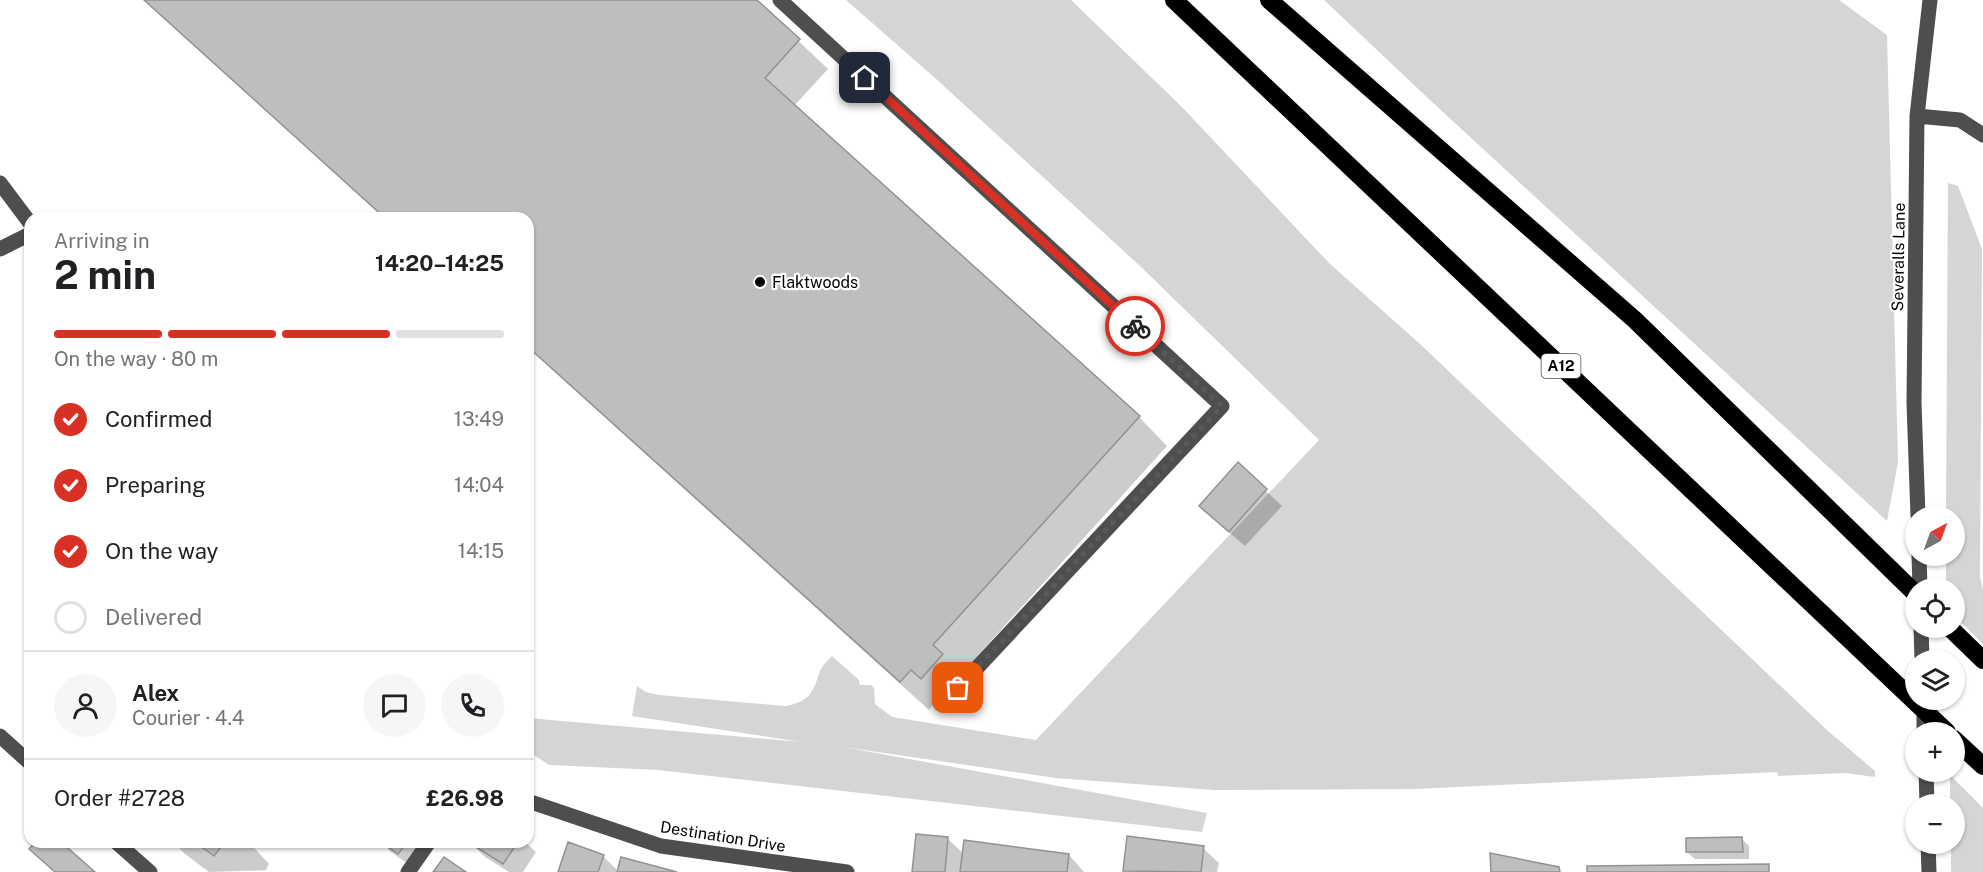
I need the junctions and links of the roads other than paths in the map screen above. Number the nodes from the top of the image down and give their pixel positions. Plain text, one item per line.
1 (780, 0) edge
2 (1174, 0) edge
3 (1269, 0) edge
4 (1930, 0) edge
5 (1917, 116) junction
6 (1983, 135) edge
7 (0, 183) edge
8 (24, 215) edge
9 (24, 237) edge
10 (0, 249) edge
11 (1918, 506) edge
12 (1905, 583) edge
13 (1960, 638) edge
14 (1983, 660) edge
15 (958, 688) dead end
16 (1936, 722) edge
17 (0, 736) edge
18 (1965, 749) edge
19 (24, 758) edge
20 (1983, 766) edge
21 (534, 803) edge
22 (123, 848) edge
23 (425, 848) edge
24 (1928, 854) edge
25 (150, 872) edge
26 (408, 872) edge
27 (847, 872) edge
28 (1929, 872) edge

1 - 15 street
2 - 16 highway, A12
3 - 12 highway
4 - 5 street, Severalls Lane
5 - 6 street
5 - 11 street, Severalls Lane
7 - 8 street
9 - 10 street
13 - 14 highway
17 - 19 street
18 - 20 highway
21 - 27 street, Destination Drive
22 - 25 street
23 - 26 street
24 - 28 street

